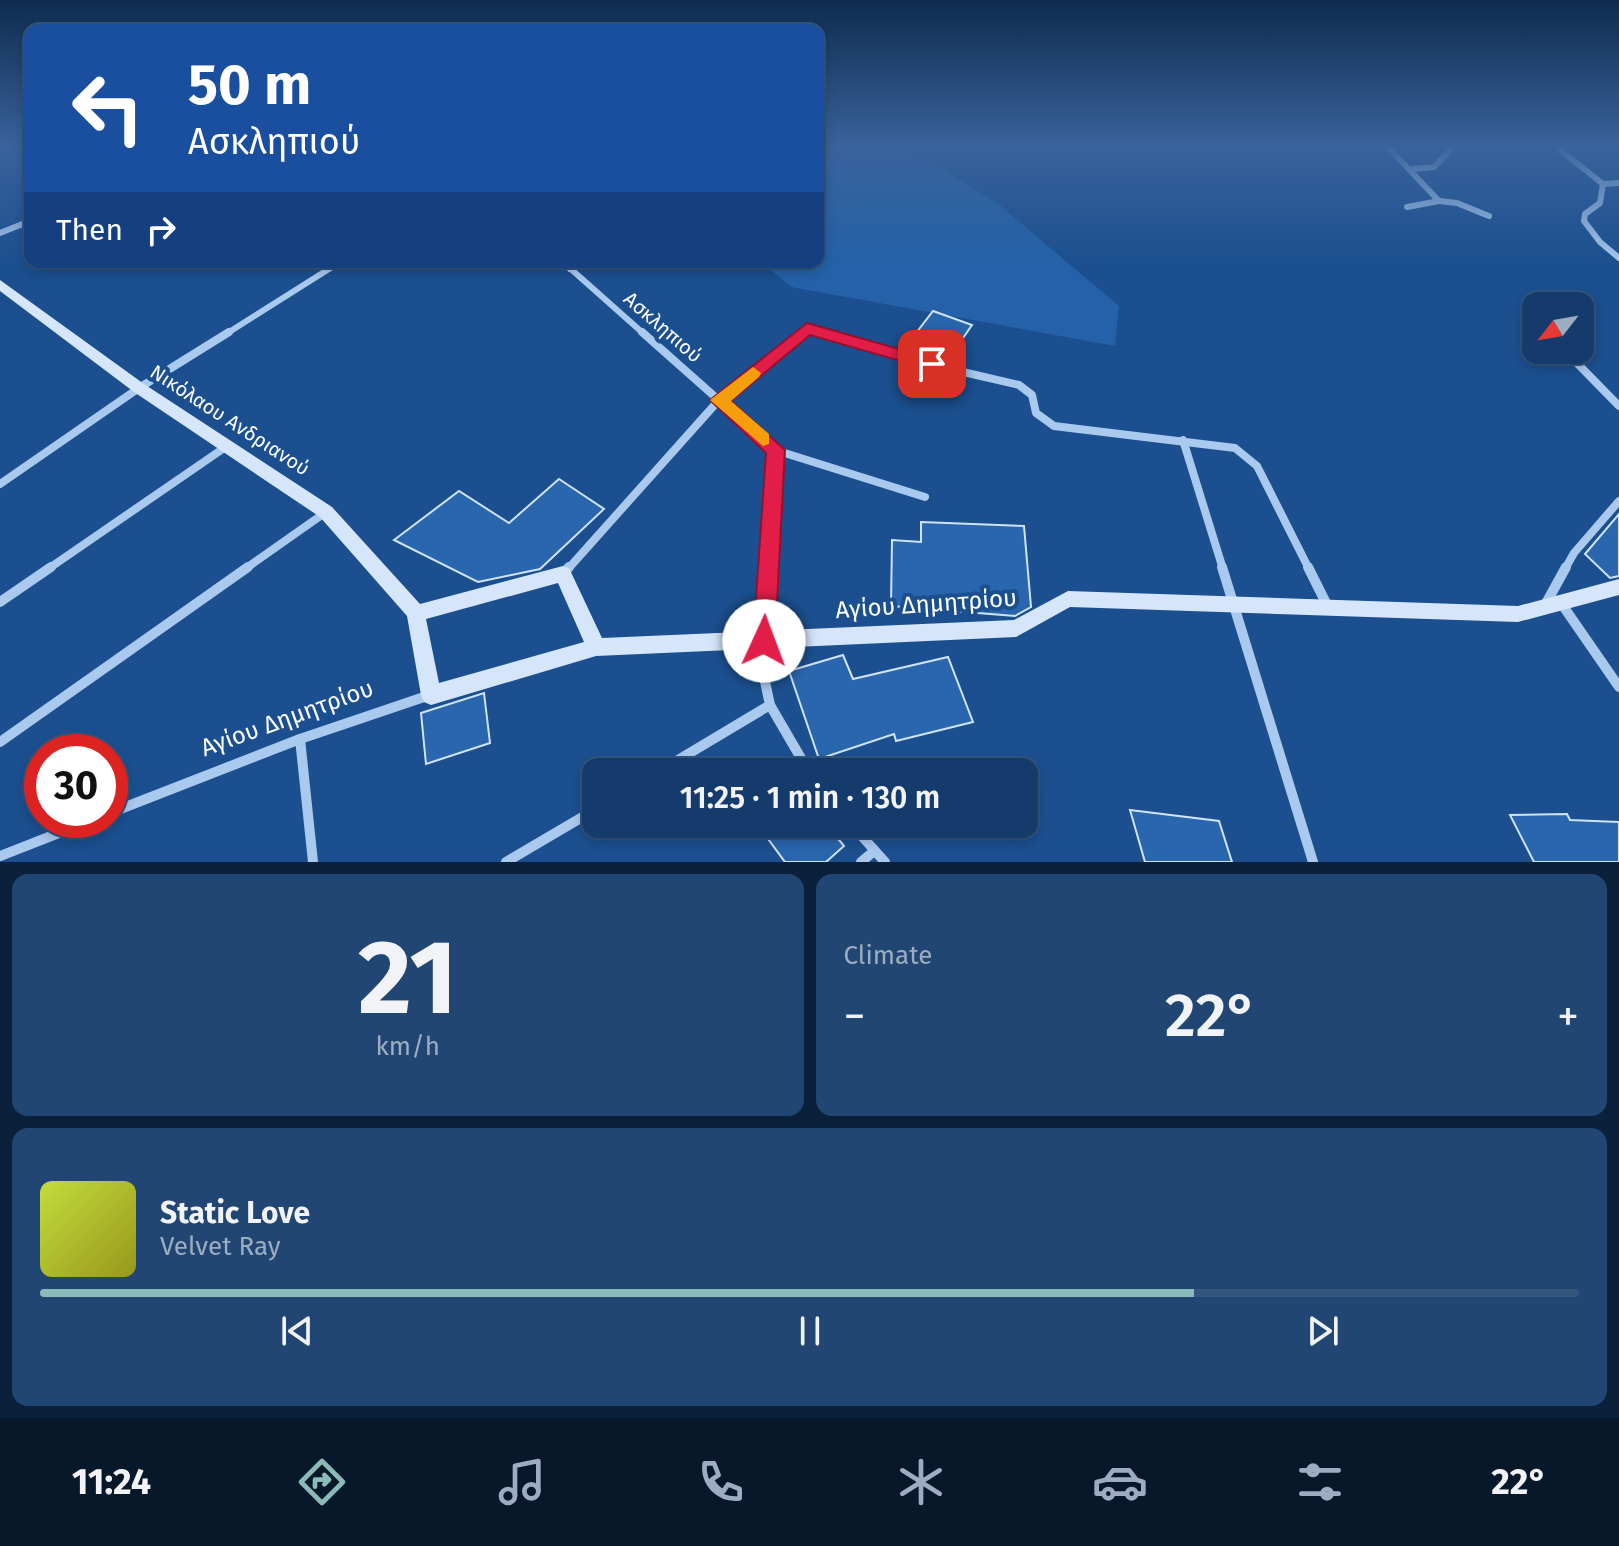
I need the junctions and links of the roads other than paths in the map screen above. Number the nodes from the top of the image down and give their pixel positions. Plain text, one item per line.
1 (1426, 185) edge
2 (1603, 185) edge
3 (1439, 201) junction
4 (1407, 207) dead end
5 (1489, 216) dead end
6 (24, 223) edge
7 (0, 233) edge
8 (1619, 258) edge
9 (330, 268) edge
10 (568, 268) edge
11 (0, 284) edge
12 (1578, 364) edge
13 (139, 388) junction
14 (719, 400) junction
15 (1619, 406) edge
16 (1183, 440) junction
17 (228, 446) junction
18 (775, 450) junction
19 (0, 484) edge
20 (925, 497) dead end
21 (1619, 501) edge
22 (326, 512) junction
23 (563, 574) junction
24 (1619, 587) edge
25 (0, 602) edge
26 (1552, 606) junction
27 (1233, 607) junction
28 (1330, 609) junction
29 (416, 613) junction
30 (764, 641) junction
31 (596, 647) junction
32 (1619, 687) edge
33 (431, 695) junction
34 (770, 705) junction
35 (300, 739) junction
36 (0, 742) edge
37 (681, 758) edge
38 (801, 758) edge
39 (128, 806) edge
40 (582, 817) edge
41 (46, 838) edge
42 (862, 838) edge
43 (873, 852) junction
44 (0, 856) edge
45 (313, 862) edge
46 (506, 862) edge
47 (861, 862) edge
48 (885, 862) edge
49 (1313, 862) edge

1 - 3 street
2 - 8 street
3 - 4 street
3 - 5 street
6 - 7 street
9 - 13 street
10 - 14 street, Ασκληπιού
11 - 13 street, Νικόλαου Ανδριανού
12 - 15 street
13 - 17 street, Νικόλαου Ανδριανού
13 - 19 street
14 - 16 street
14 - 18 street, Ασκληπιού
14 - 23 street
16 - 27 street
16 - 28 street
17 - 22 street, Νικόλαου Ανδριανού
17 - 25 street
18 - 20 street
18 - 30 street
21 - 26 street
22 - 29 street, Νικόλαου Ανδριανού
22 - 36 street
23 - 29 street
23 - 31 street
24 - 26 street, Αγίου Δημητρίου
26 - 28 street, Αγίου Δημητρίου
26 - 32 street
27 - 28 street, Αγίου Δημητρίου
27 - 30 street, Αγίου Δημητρίου
27 - 49 street
29 - 33 street
30 - 31 street, Αγίου Δημητρίου
30 - 34 street
31 - 33 street, Αγίου Δημητρίου
33 - 35 street, Αγίου Δημητρίου
34 - 37 street
34 - 38 street
35 - 39 street, Αγίου Δημητρίου
35 - 45 street
40 - 46 street
41 - 44 street
42 - 43 street
43 - 47 street
43 - 48 street

